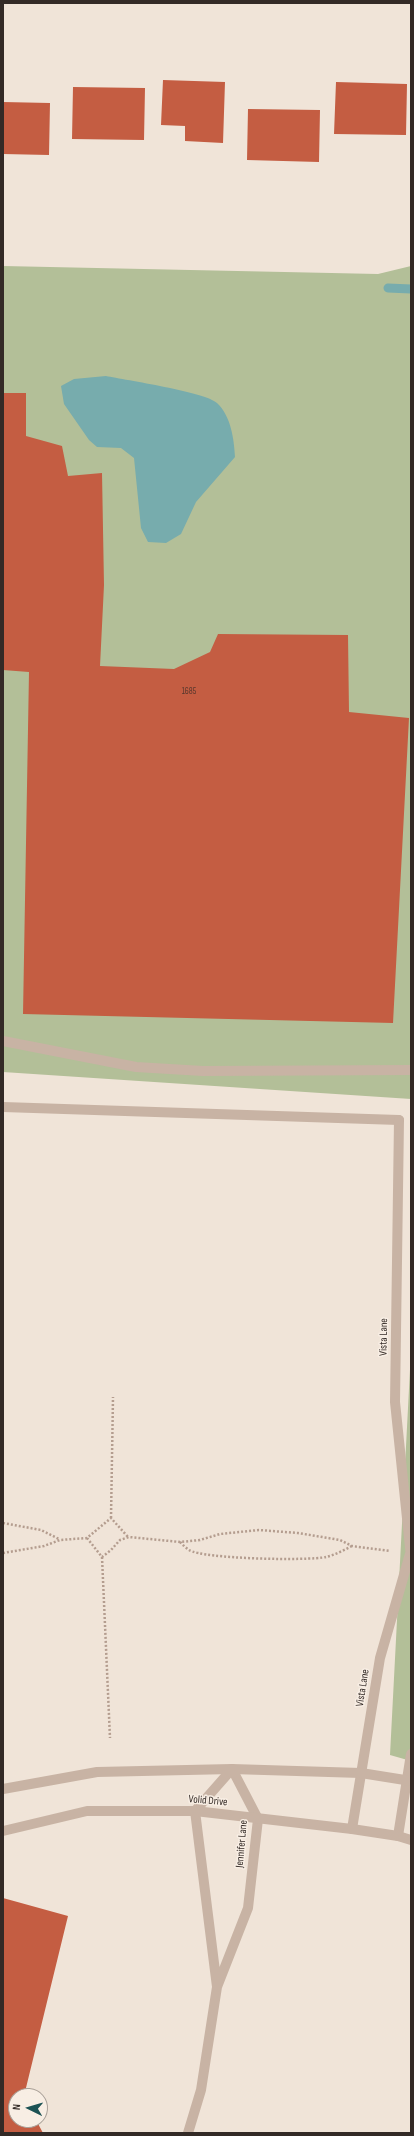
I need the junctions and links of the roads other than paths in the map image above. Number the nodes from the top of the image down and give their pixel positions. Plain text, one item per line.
1 (3, 1041) edge
2 (411, 1070) edge
3 (3, 1107) edge
4 (410, 1554) edge
5 (411, 1557) edge
6 (411, 1754) edge
7 (232, 1769) junction
8 (361, 1773) junction
9 (409, 1780) edge
10 (3, 1789) edge
11 (195, 1811) junction
12 (258, 1819) junction
13 (352, 1829) junction
14 (3, 1831) edge
15 (398, 1836) junction
16 (411, 1840) edge
17 (217, 1987) junction
18 (188, 2133) edge

1 - 2 street
3 - 4 street, Vista Lane
4 - 5 street, Vista Lane
4 - 8 street, Vista Lane
6 - 9 street
7 - 8 street
7 - 10 street
7 - 11 street
7 - 12 street, Jennifer Lane
8 - 9 street
8 - 13 street, Vista Lane
9 - 15 street
11 - 12 street, Volid Drive
11 - 14 street, Volid Drive
11 - 17 street, Jennifer Lane
12 - 13 street, Volid Drive
12 - 17 street, Jennifer Lane
13 - 15 street, Volid Drive
15 - 16 street, Volid Drive
17 - 18 street, Jennifer Lane

